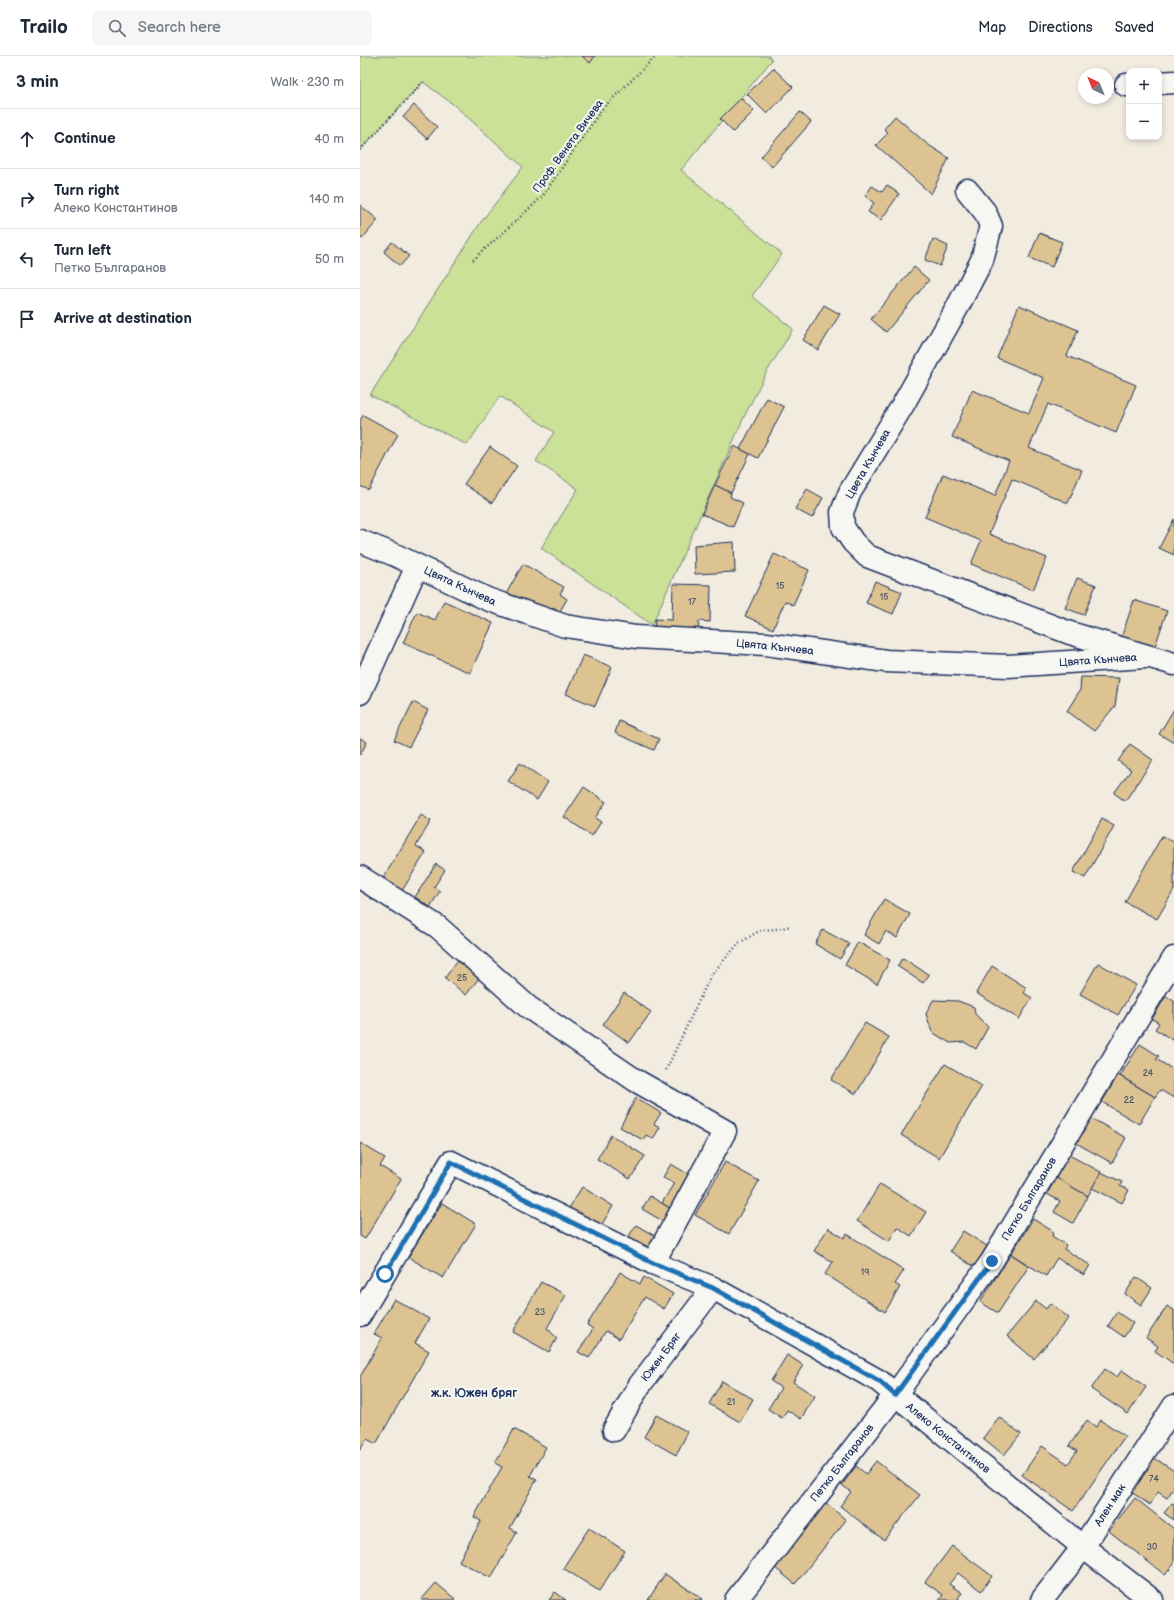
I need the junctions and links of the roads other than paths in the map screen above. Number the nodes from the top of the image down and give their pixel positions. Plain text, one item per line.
1 (1174, 82) edge
2 (1162, 83) edge
3 (967, 190) dead end
4 (360, 541) edge
5 (418, 566) junction
6 (1145, 657) junction
7 (1174, 664) edge
8 (360, 693) edge
9 (360, 877) edge
10 (1174, 958) edge
11 (653, 1263) junction
12 (713, 1288) junction
13 (360, 1315) edge
14 (895, 1395) junction
15 (1174, 1406) edge
16 (614, 1430) dead end
17 (1083, 1547) junction
18 (736, 1600) edge
19 (1042, 1600) edge
20 (1152, 1600) edge

1 - 2 street
3 - 6 street, Цвета Кънчева
4 - 5 street
5 - 6 street, Цвята Кънчева
5 - 8 street
6 - 7 street, Цвета Кънчева
9 - 11 street
10 - 14 street, Петко Българанов
11 - 12 street, Алеко Константинов
11 - 13 street, Алеко Константинов
12 - 14 street, Алеко Константинов
12 - 16 street, Южен Бряг
14 - 17 street, Алеко Константинов
14 - 18 street, Петко Българанов
15 - 17 street, Ален мак
17 - 19 street, Ален мак
17 - 20 street, Алеко Константинов

